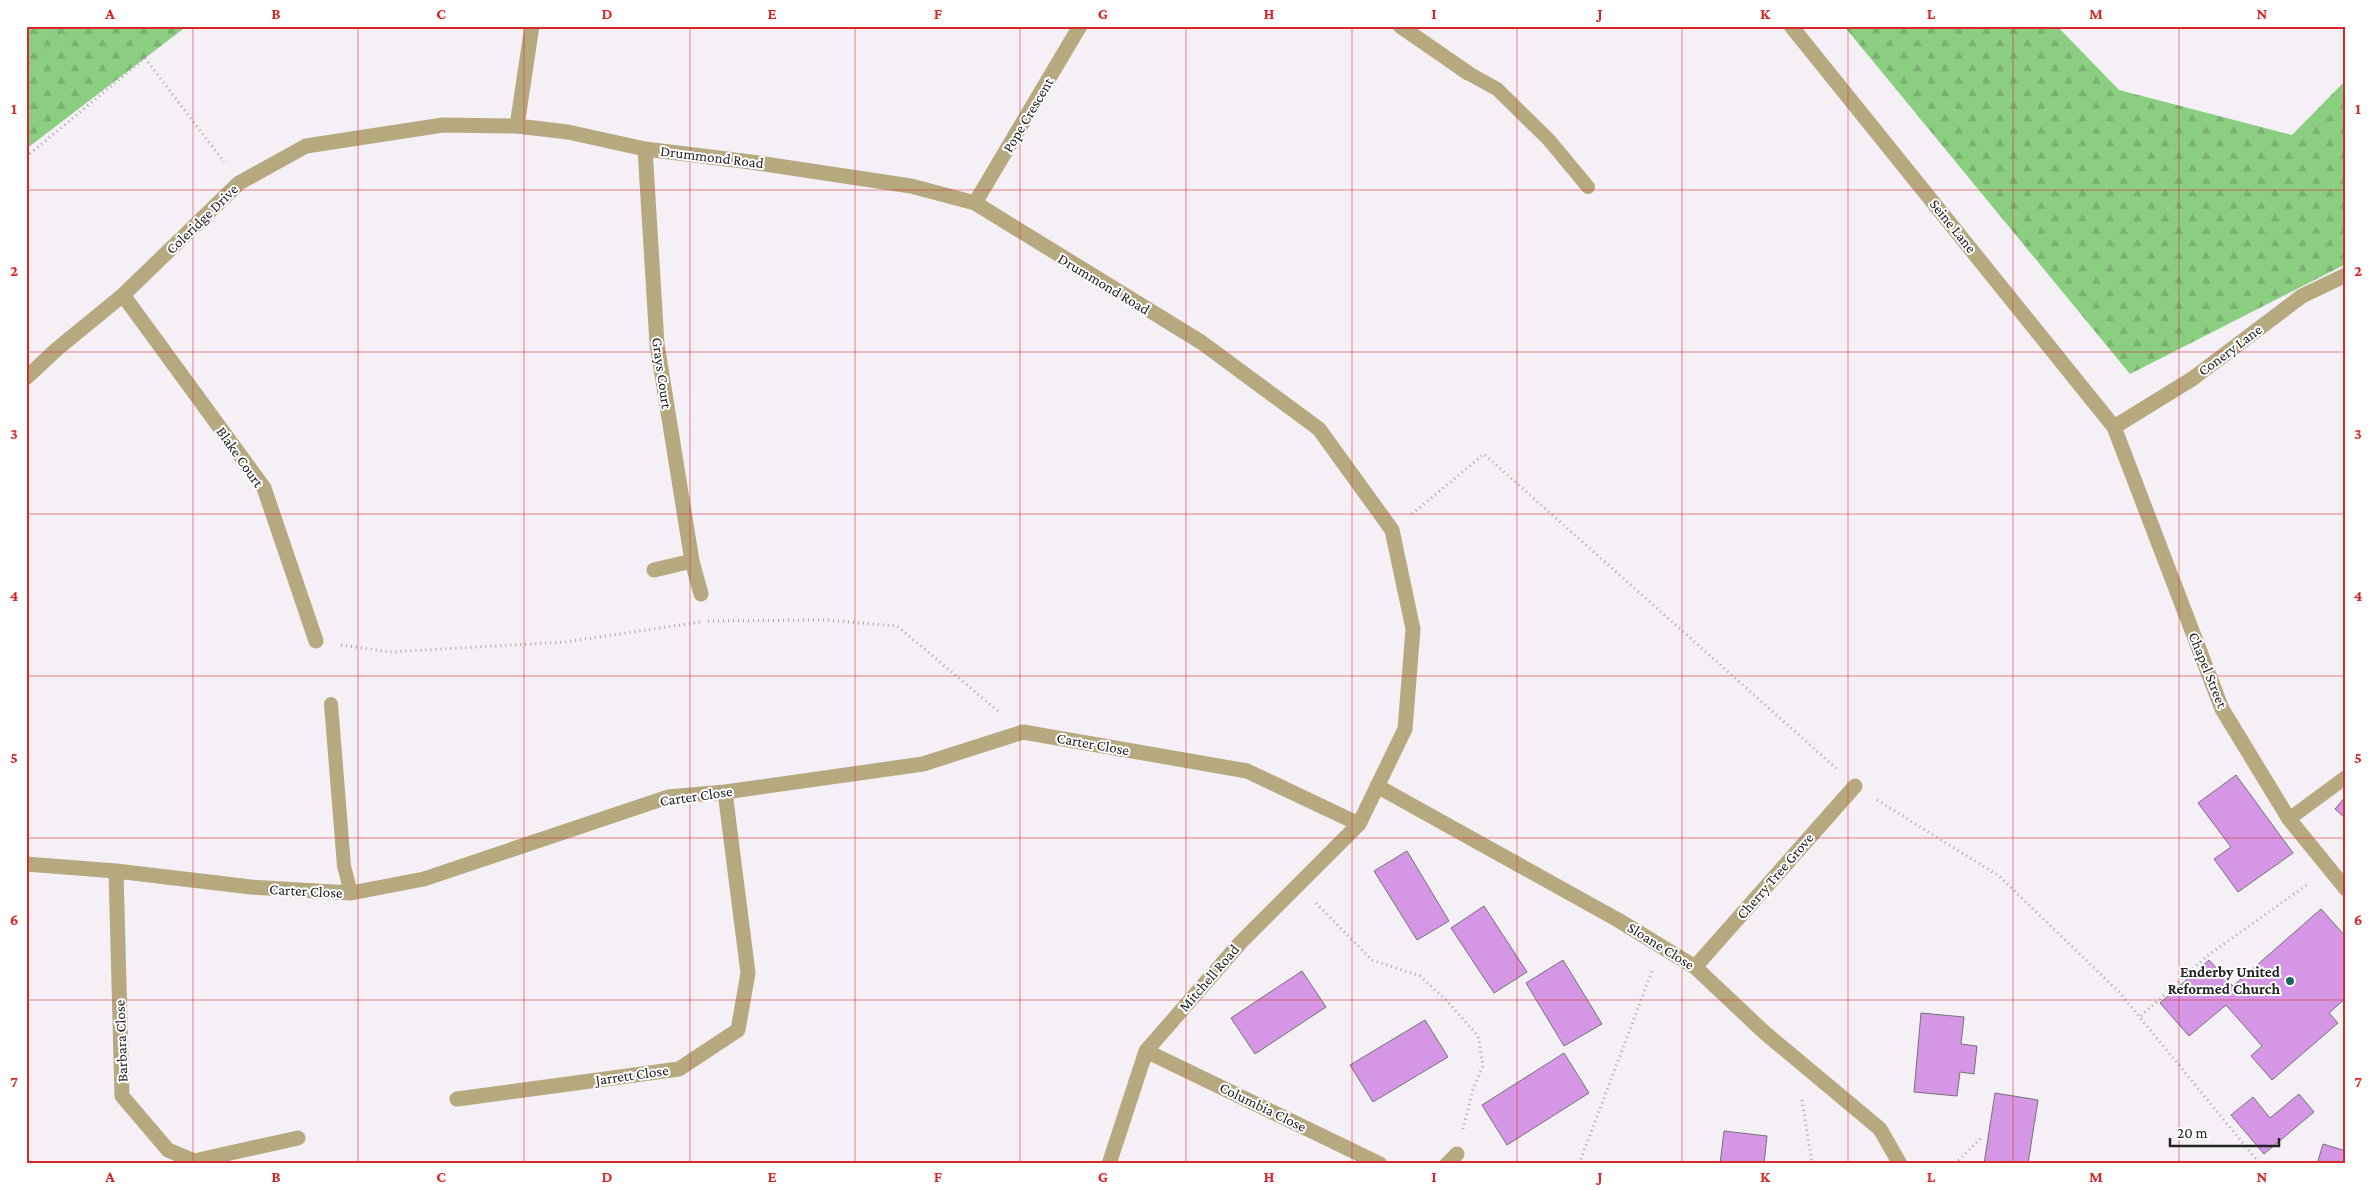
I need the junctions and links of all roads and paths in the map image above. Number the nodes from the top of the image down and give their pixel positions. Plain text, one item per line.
1 (67, 26) edge
2 (532, 26) edge
3 (1080, 26) edge
4 (1400, 26) edge
5 (1791, 26) edge
6 (26, 67) edge
7 (1468, 73) joint
8 (443, 125) joint
9 (517, 126) junction
10 (645, 148) junction
11 (26, 157) edge
12 (239, 183) junction
13 (1588, 187) dead end
14 (975, 203) junction
15 (2346, 275) edge
16 (123, 295) junction
17 (26, 378) edge
18 (2114, 427) junction
19 (692, 561) junction
20 (654, 570) dead end
21 (701, 594) joint
22 (708, 621) junction
23 (316, 641) joint
24 (331, 704) dead end
25 (1023, 732) junction
26 (2346, 777) edge
27 (1378, 786) junction
28 (1855, 786) dead end
29 (725, 792) junction
30 (2289, 819) junction
31 (1359, 824) junction
32 (26, 864) edge
33 (2329, 869) junction
34 (116, 872) junction
35 (1299, 884) junction
36 (2346, 889) edge
37 (350, 893) junction
38 (1661, 946) junction
39 (1695, 967) junction
40 (2141, 1016) dead end
41 (1146, 1051) junction
42 (1795, 1057) junction
43 (457, 1099) dead end
44 (1982, 1137) dead end
45 (298, 1138) dead end
46 (1452, 1159) edge
47 (1109, 1164) edge
48 (1380, 1164) edge
49 (1579, 1164) edge
50 (1812, 1164) edge
51 (1900, 1164) edge
52 (1955, 1164) edge

1 - 6 path
2 - 9 street
3 - 14 street, Pope Crescent
4 - 7 street
5 - 18 street, Seine Lane
7 - 13 lane
8 - 9 street, Drummond Road
8 - 12 street, Coleridge Drive
9 - 10 street, Drummond Road
10 - 14 street, Drummond Road
10 - 19 street, Grays Court
11 - 12 path
12 - 16 street, Coleridge Drive
14 - 27 street, Drummond Road
15 - 18 street, Conery Lane
16 - 17 street, Coleridge Drive
16 - 23 street, Blake Court
18 - 30 street, Chapel Street
19 - 20 street
19 - 21 street, Grays Court
21 - 22 path
22 - 23 path
22 - 25 path
24 - 37 lane
25 - 29 street, Carter Close
25 - 31 street, Carter Close
26 - 30 lane
27 - 31 street, Drummond Road
27 - 38 street, Sloane Close
28 - 39 street, Cherry Tree Grove
29 - 37 street, Carter Close
29 - 43 street, Jarrett Close
30 - 33 street, Chapel Street
31 - 35 street, Mitchell Road
32 - 34 street, Carter Close
33 - 36 street, Chapel Street
33 - 40 path
34 - 37 street, Carter Close
34 - 45 street, Barbara Close
35 - 41 street, Mitchell Road
35 - 46 path
38 - 39 street, Sloane Close
38 - 49 path
39 - 42 street, Sloane Close
41 - 47 street, Mitchell Road
41 - 48 street, Columbia Close
42 - 50 path
42 - 51 street, Sloane Close
44 - 52 path

